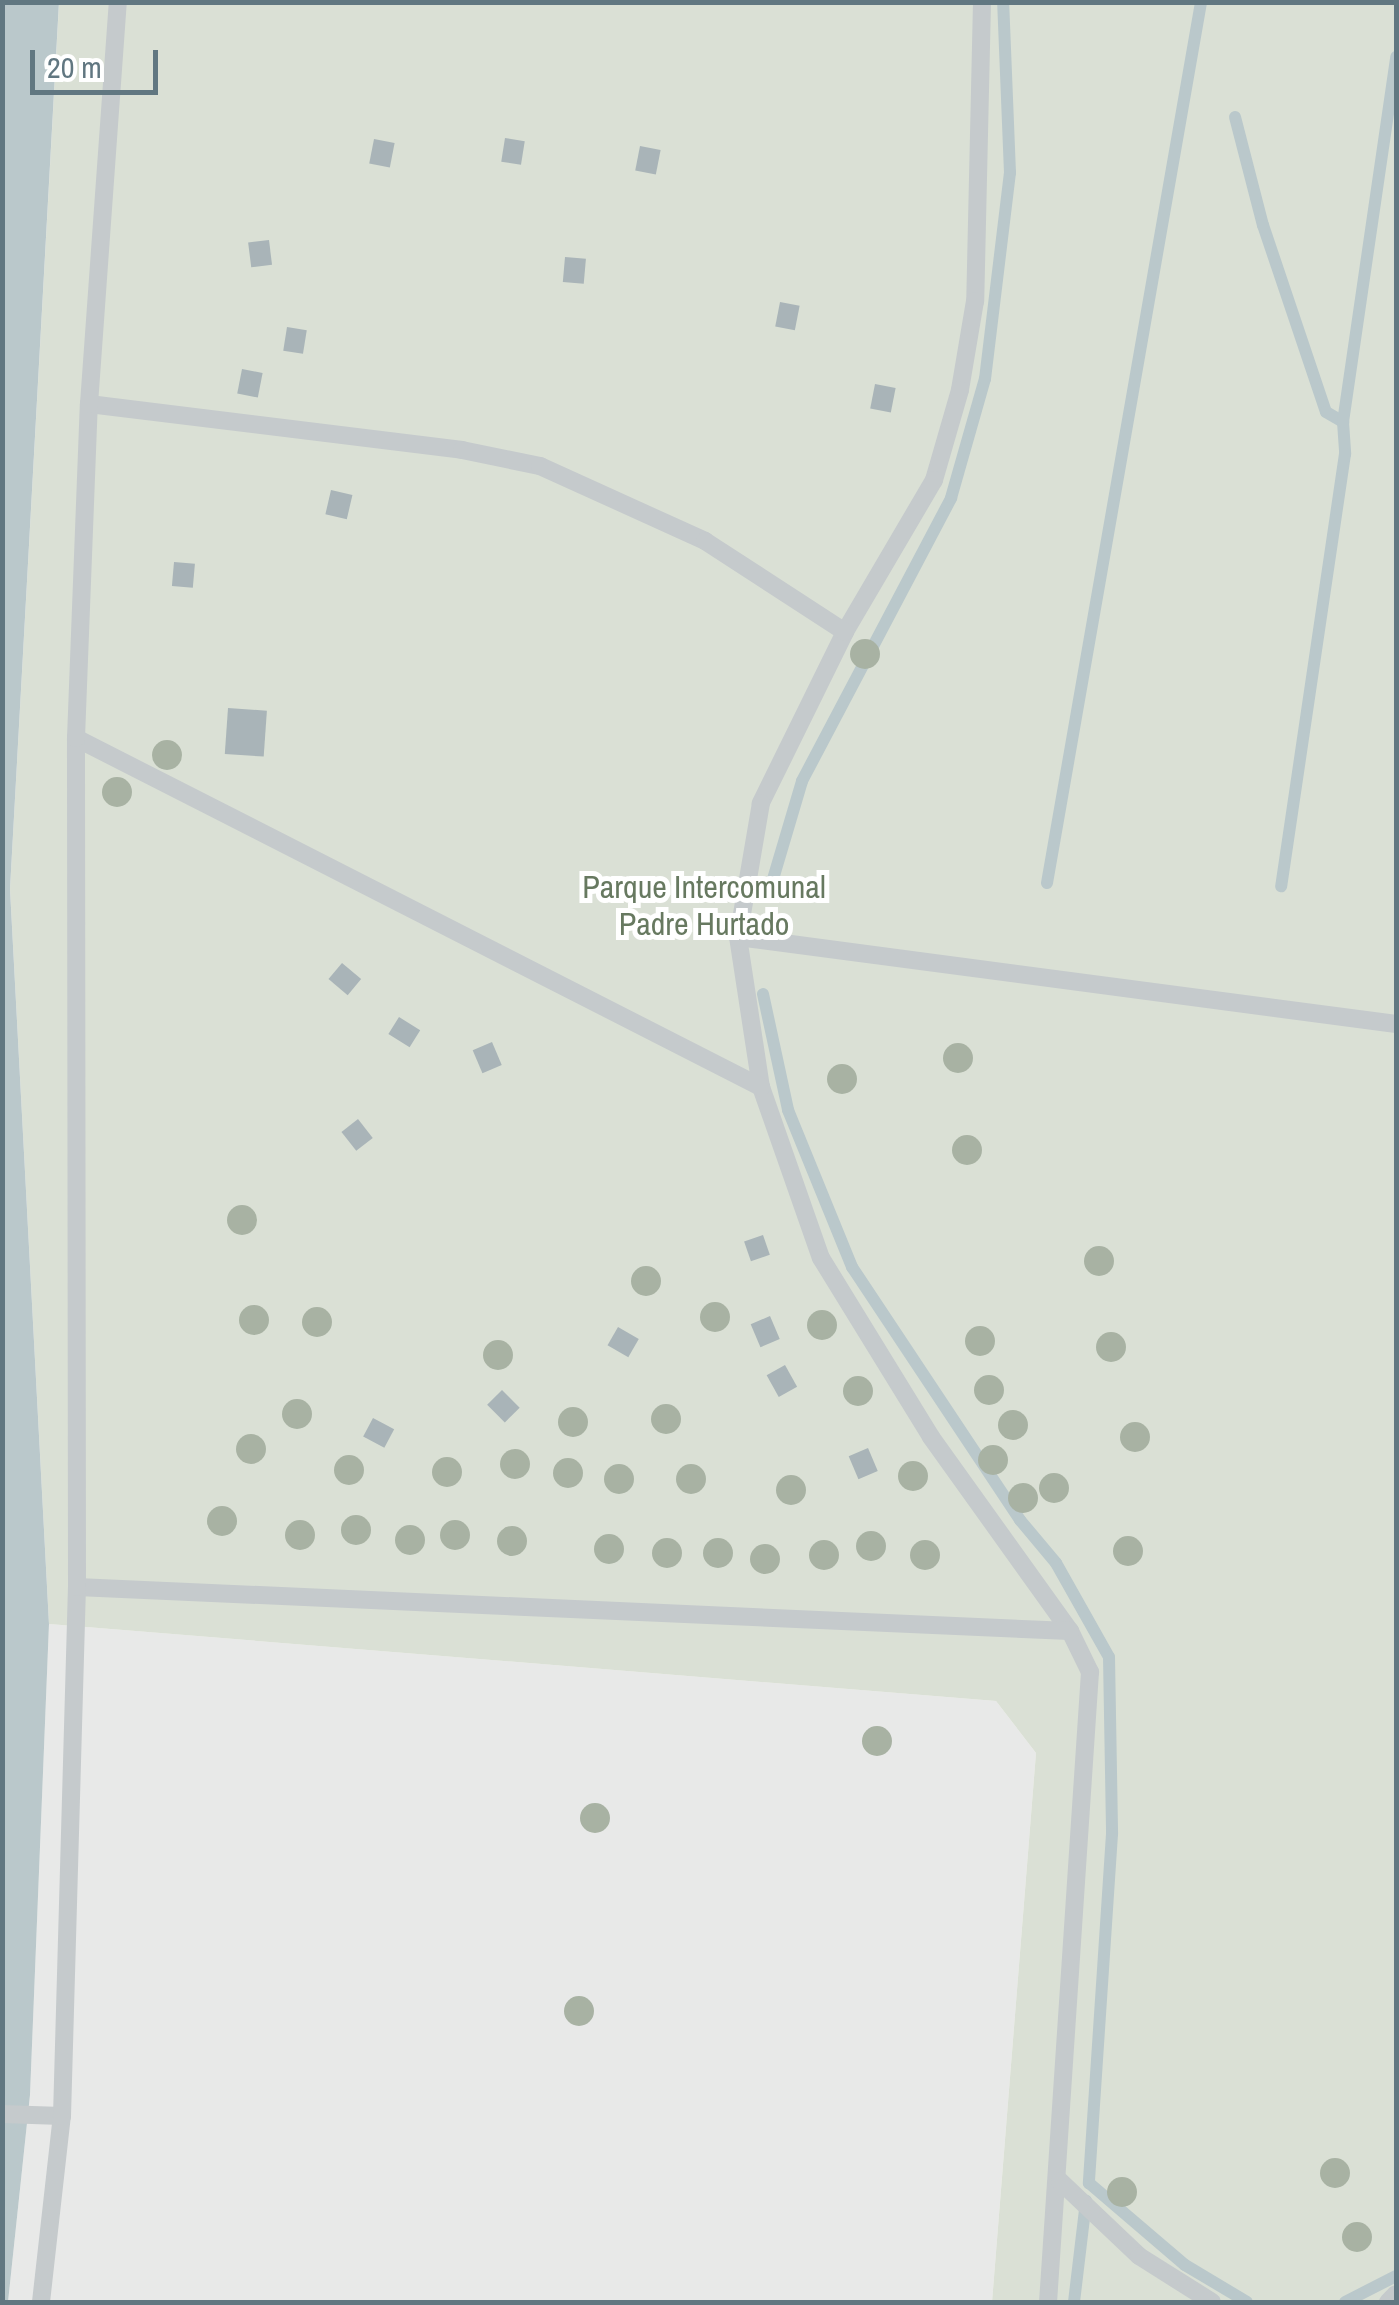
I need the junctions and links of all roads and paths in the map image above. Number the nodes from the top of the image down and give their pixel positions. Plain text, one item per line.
1 (118, 2) edge
2 (982, 2) edge
3 (89, 404) junction
4 (844, 632) junction
5 (76, 738) junction
6 (738, 937) junction
7 (1396, 1024) edge
8 (762, 1088) junction
9 (77, 1587) junction
10 (1070, 1631) junction
11 (2, 2114) edge
12 (62, 2116) junction
13 (1060, 2181) junction
14 (1396, 2294) edge
15 (40, 2302) edge
16 (1048, 2302) edge
17 (1212, 2302) edge
18 (1388, 2302) edge

1 - 3 lane
2 - 4 lane
3 - 4 lane
3 - 5 lane
4 - 6 lane
5 - 8 lane
5 - 9 lane
6 - 7 lane
6 - 8 lane
8 - 10 lane
9 - 10 lane
9 - 12 lane
10 - 13 lane
11 - 12 lane
12 - 15 lane
13 - 16 lane
13 - 17 lane
14 - 18 lane

